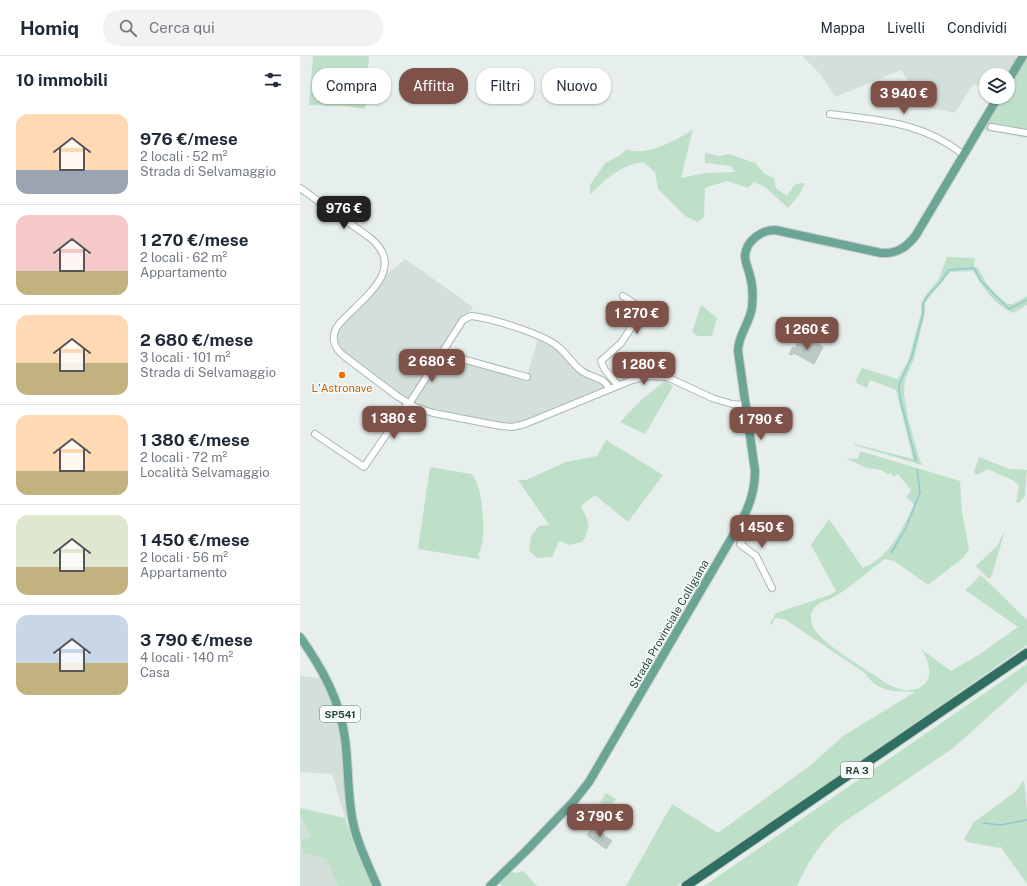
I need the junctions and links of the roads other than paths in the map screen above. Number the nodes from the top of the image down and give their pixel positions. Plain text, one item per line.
1 (1023, 56) edge
2 (1015, 69) edge
3 (994, 104) edge
4 (830, 114) dead end
5 (992, 127) dead end
6 (1027, 133) edge
7 (964, 155) junction
8 (300, 188) edge
9 (623, 296) dead end
10 (441, 354) junction
11 (527, 377) dead end
12 (618, 385) junction
13 (609, 389) junction
14 (409, 404) junction
15 (745, 405) junction
16 (315, 434) dead end
17 (738, 528) junction
18 (772, 588) dead end
19 (300, 637) edge
20 (1027, 653) edge
21 (1027, 659) edge
22 (377, 886) edge
23 (490, 886) edge
24 (686, 886) edge
25 (695, 886) edge

1 - 2 main road
3 - 7 main road, Strada Provinciale Colligiana
4 - 7 street
5 - 6 street
7 - 15 main road, Strada Provinciale Colligiana
8 - 14 street
9 - 12 street
10 - 11 street
10 - 13 street
10 - 14 street
12 - 13 street
12 - 15 street
13 - 14 street
14 - 16 street
15 - 17 main road, Strada Provinciale Colligiana
17 - 18 street
17 - 23 main road, Strada Provinciale Colligiana
19 - 22 main road, SP541
20 - 24 highway, RA 3
21 - 25 highway, RA 3

